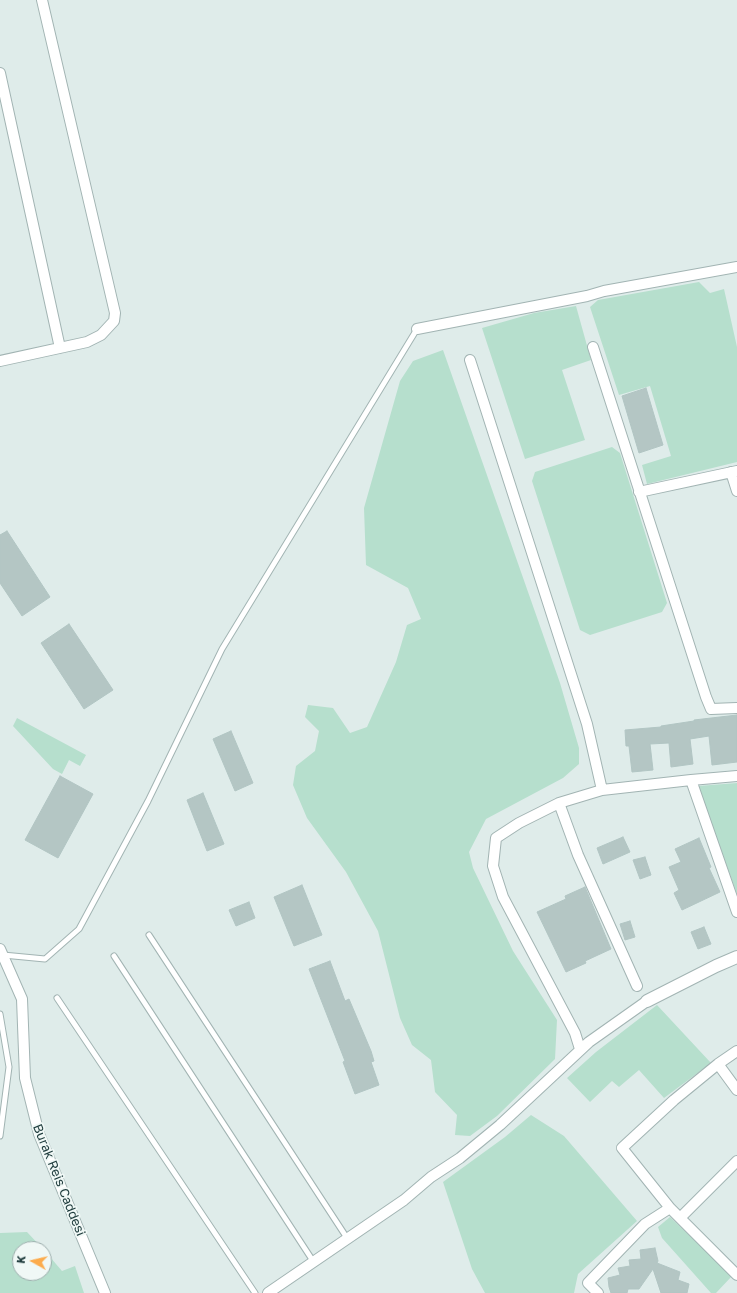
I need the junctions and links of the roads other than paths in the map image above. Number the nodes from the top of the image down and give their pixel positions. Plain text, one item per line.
1 (42, 0) edge
2 (0, 73) edge
3 (737, 267) edge
4 (417, 329) joint
5 (593, 347) dead end
6 (60, 348) junction
7 (470, 360) dead end
8 (0, 361) edge
9 (734, 472) edge
10 (737, 491) edge
11 (639, 492) junction
12 (737, 708) edge
13 (737, 776) edge
14 (691, 780) junction
15 (602, 790) junction
16 (559, 803) junction
17 (737, 912) edge
18 (149, 935) dead end
19 (1, 952) edge
20 (114, 956) dead end
21 (737, 957) edge
22 (636, 986) dead end
23 (57, 998) dead end
24 (647, 1001) joint
25 (0, 1014) edge
26 (580, 1050) junction
27 (737, 1051) edge
28 (718, 1064) junction
29 (737, 1090) edge
30 (0, 1136) edge
31 (737, 1161) edge
32 (670, 1208) junction
33 (680, 1218) junction
34 (347, 1238) junction
35 (313, 1261) junction
36 (737, 1275) edge
37 (105, 1293) edge
38 (255, 1293) edge
39 (268, 1293) edge
40 (598, 1293) edge

1 - 6 street
2 - 6 street
3 - 4 street
4 - 19 lane
5 - 11 street
6 - 8 street
7 - 15 street
9 - 10 street
9 - 11 street
11 - 12 street
13 - 14 street
14 - 15 street
14 - 17 street
15 - 16 street
16 - 22 street
16 - 26 street
18 - 34 lane
19 - 37 street, Burak Reis Caddesi
20 - 35 lane
21 - 24 street
23 - 38 lane
24 - 26 street
25 - 30 lane
26 - 34 street
27 - 28 street
28 - 29 street
28 - 32 street
31 - 33 street
32 - 33 street
32 - 40 street
33 - 36 street
34 - 35 street
35 - 39 street

